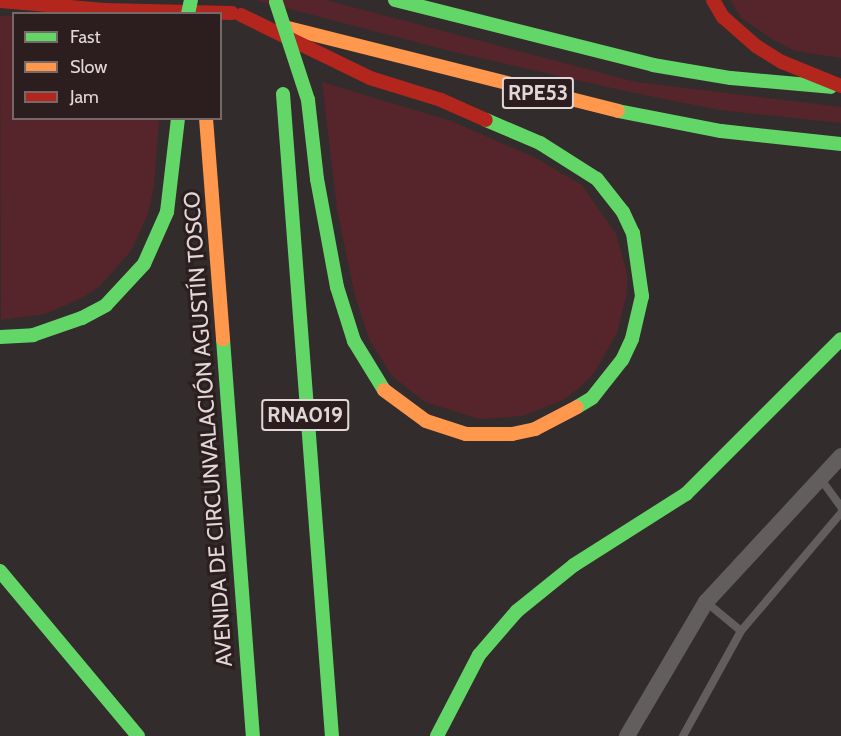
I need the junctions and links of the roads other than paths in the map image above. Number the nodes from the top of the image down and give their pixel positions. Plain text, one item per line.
1 (185, 0) edge
2 (395, 0) edge
3 (713, 0) edge
4 (0, 1) edge
5 (276, 1) edge
6 (171, 12) edge
7 (222, 14) edge
8 (237, 14) junction
9 (841, 87) edge
10 (178, 120) edge
11 (206, 120) edge
12 (841, 144) edge
13 (0, 337) edge
14 (841, 339) edge
15 (841, 456) edge
16 (819, 477) junction
17 (841, 507) edge
18 (841, 513) edge
19 (0, 571) edge
20 (706, 602) junction
21 (741, 631) junction
22 (628, 735) edge
23 (138, 736) edge
24 (252, 736) edge
25 (332, 736) edge
26 (437, 736) edge
27 (683, 736) edge

1 - 8 main road, RPE53
2 - 9 main road, RPE53
3 - 9 main road
4 - 6 main road
5 - 8 main road, bridge
5 - 25 main road, RNA019, bridge
7 - 8 main road
8 - 12 main road, RPE53
10 - 13 main road
11 - 24 main road, AVENIDA DE CIRCUNVALACIÓN AGUSTÍN TOSCO / RNA019
14 - 26 main road
15 - 16 street
16 - 17 lane
16 - 20 street
18 - 21 lane
19 - 23 main road
20 - 21 lane
20 - 22 street
21 - 27 lane

